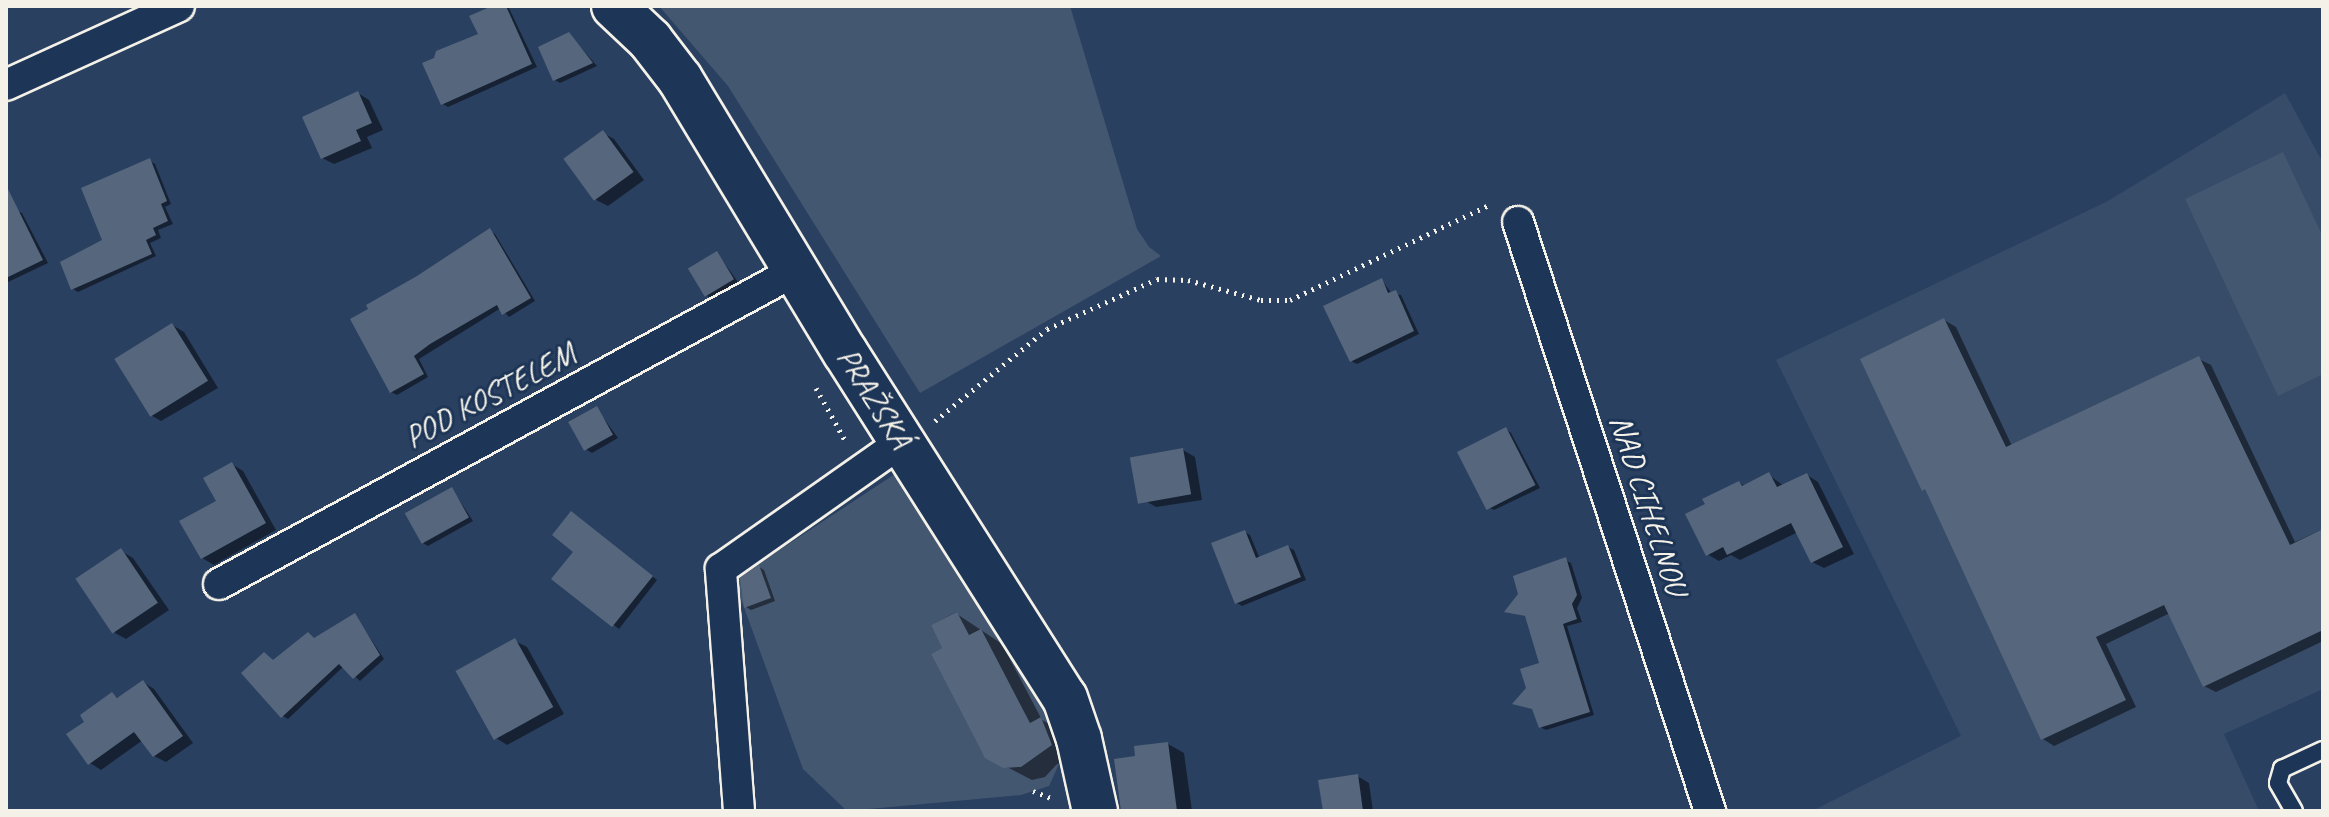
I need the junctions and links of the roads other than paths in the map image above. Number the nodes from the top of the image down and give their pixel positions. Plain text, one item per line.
1 (179, 6) edge
2 (614, 6) edge
3 (6, 85) edge
4 (1518, 222) road end
5 (795, 271) junction
6 (904, 426) junction
7 (219, 584) dead end
8 (2323, 750) edge
9 (739, 811) edge
10 (1095, 811) edge
11 (1710, 811) edge
12 (2294, 811) edge

1 - 3 street
2 - 5 main road, PRAŽSKÁ
4 - 11 street, NAD CIHELNOU
5 - 6 main road, PRAŽSKÁ
5 - 7 street, POD KOSTELEM
6 - 9 street
6 - 10 main road, PRAŽSKÁ
8 - 12 lane

